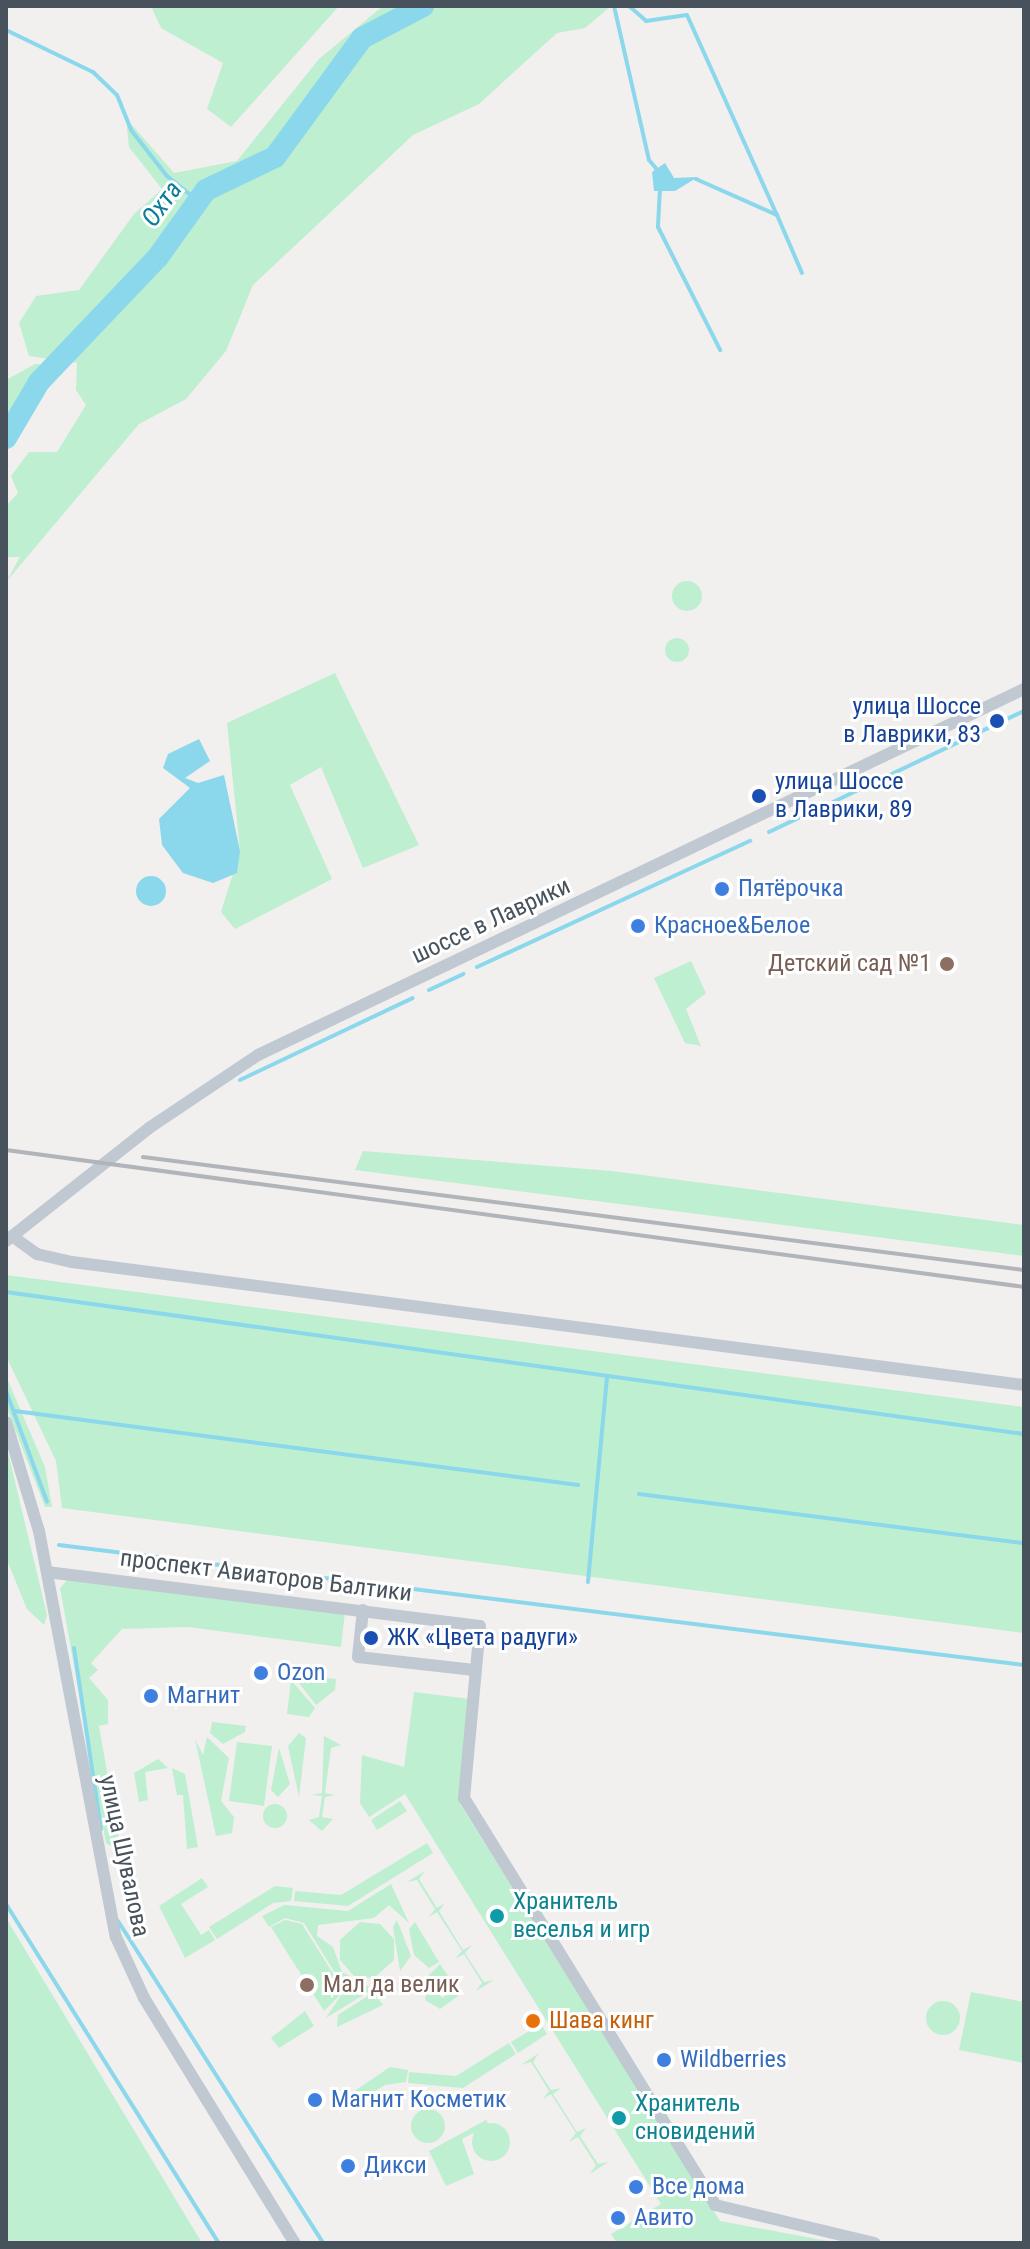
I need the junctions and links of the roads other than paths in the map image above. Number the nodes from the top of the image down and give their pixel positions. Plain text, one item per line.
1 (1024, 689) edge
2 (9, 1238) edge
3 (1024, 1385) edge
4 (6, 1422) edge
5 (47, 1572) junction
6 (363, 1610) junction
7 (474, 1670) junction
8 (295, 2243) edge
9 (875, 2243) edge

1 - 2 street, шоссе в Лаврики
2 - 3 street
4 - 5 street, улица Шувалова
5 - 6 street, проспект Авиаторов Балтики
5 - 8 street, улица Шувалова
6 - 7 street, проспект Авиаторов Балтики
6 - 7 street
7 - 9 street

